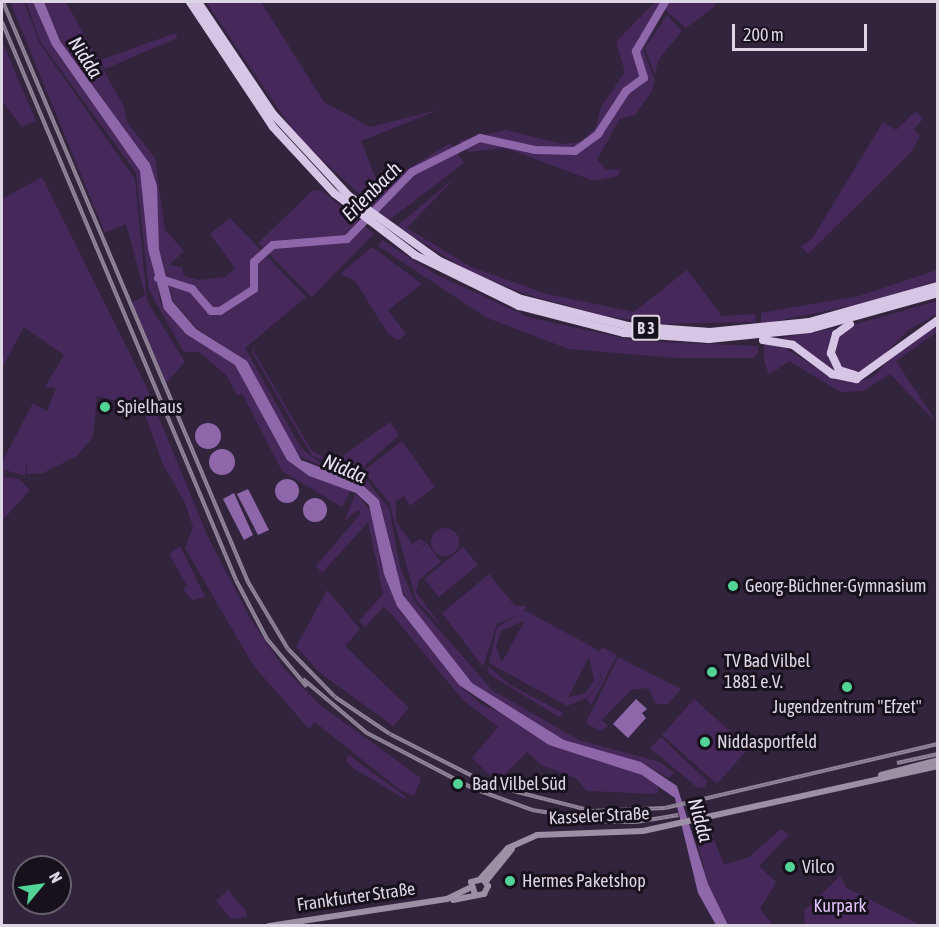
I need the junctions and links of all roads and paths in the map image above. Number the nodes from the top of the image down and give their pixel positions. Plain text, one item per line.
1 (190, 2) edge
2 (198, 2) edge
3 (368, 217) junction
4 (938, 286) edge
5 (938, 293) edge
6 (864, 317) junction
7 (938, 318) edge
8 (744, 338) junction
9 (938, 760) edge
10 (938, 766) edge
11 (858, 783) junction
12 (483, 880) junction
13 (470, 888) junction
14 (474, 894) junction
15 (447, 899) junction
16 (269, 926) edge

1 - 3 highway, B 3
2 - 3 highway, B 3
3 - 4 highway, B 3
3 - 8 highway, B 3
5 - 6 highway, B 3
6 - 7 highway, B 3
6 - 8 highway, B 3
7 - 8 highway
9 - 11 main road, Kasseler Straße
10 - 11 main road, Kasseler Straße
11 - 12 main road, Kasseler Straße
12 - 13 main road, Frankfurter Straße
12 - 14 main road
13 - 14 main road
13 - 15 main road, Frankfurter Straße
14 - 15 main road, Frankfurter Straße
15 - 16 main road, Frankfurter Straße

